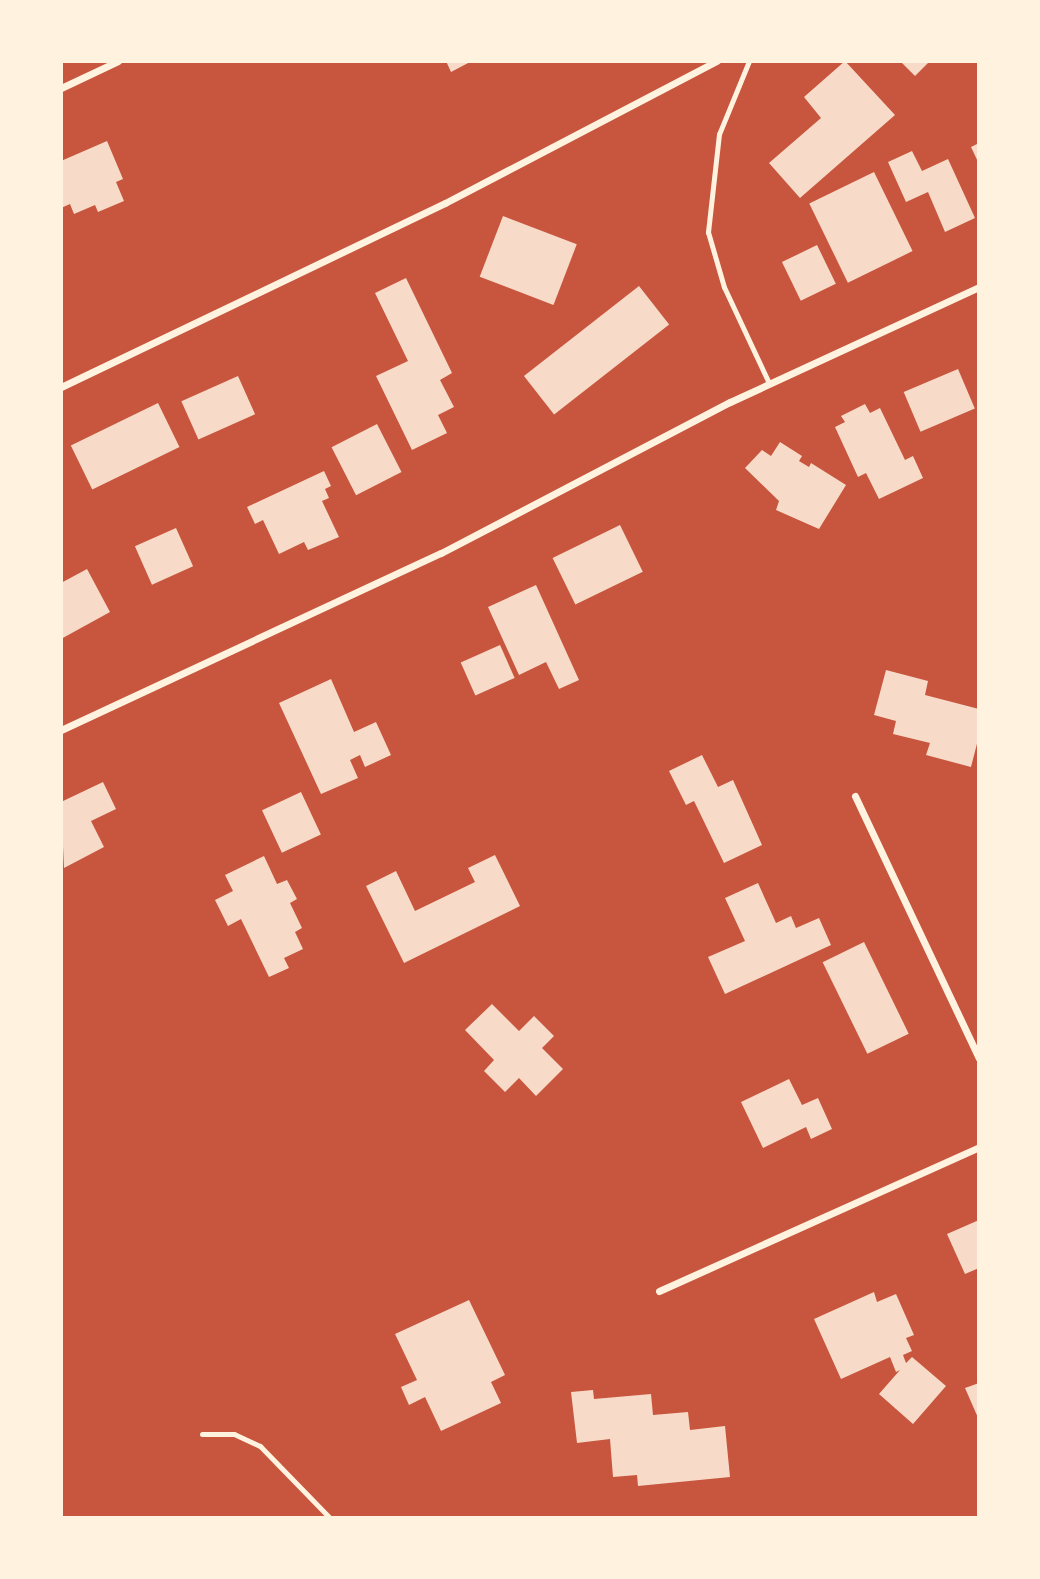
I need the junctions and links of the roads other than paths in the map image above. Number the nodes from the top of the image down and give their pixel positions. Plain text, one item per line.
1 (118, 61) edge
2 (717, 61) edge
3 (749, 61) edge
4 (61, 88) edge
5 (979, 287) edge
6 (769, 383) junction
7 (61, 387) edge
8 (61, 730) edge
9 (855, 796) dead end
10 (979, 1058) edge
11 (979, 1147) edge
12 (659, 1291) dead end
13 (202, 1434) dead end
14 (330, 1518) edge

1 - 4 street
2 - 7 street
3 - 6 lane
5 - 6 street
6 - 8 street
9 - 10 street
11 - 12 street
13 - 14 lane

